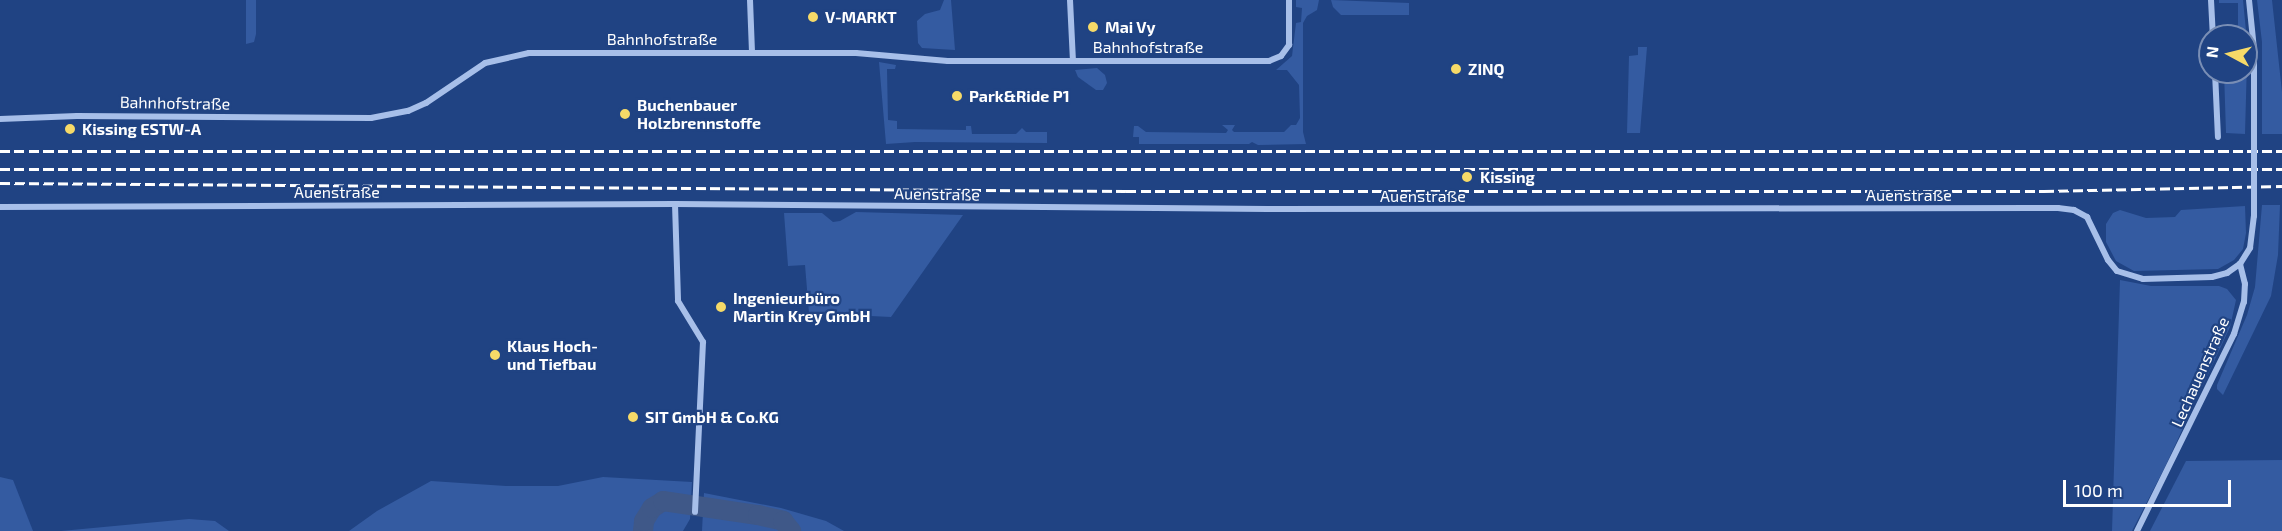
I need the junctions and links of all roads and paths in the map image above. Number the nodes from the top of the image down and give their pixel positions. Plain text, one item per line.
1 (750, 0) edge
2 (1070, 0) edge
3 (1289, 0) edge
4 (2211, 0) edge
5 (2250, 0) edge
6 (2212, 24) edge
7 (753, 52) junction
8 (1073, 61) junction
9 (2216, 84) edge
10 (0, 119) edge
11 (2218, 137) dead end
12 (675, 204) junction
13 (0, 207) edge
14 (2240, 264) junction
15 (695, 512) dead end
16 (2137, 531) edge

1 - 7 street
2 - 8 street
3 - 8 street, Bahnhofstraße
4 - 6 street
5 - 14 street, bridge
7 - 8 street, Bahnhofstraße
7 - 10 street, Bahnhofstraße
9 - 11 street
12 - 13 street, Auenstraße
12 - 14 street, Auenstraße
12 - 15 street
14 - 16 street, Lechauenstraße

